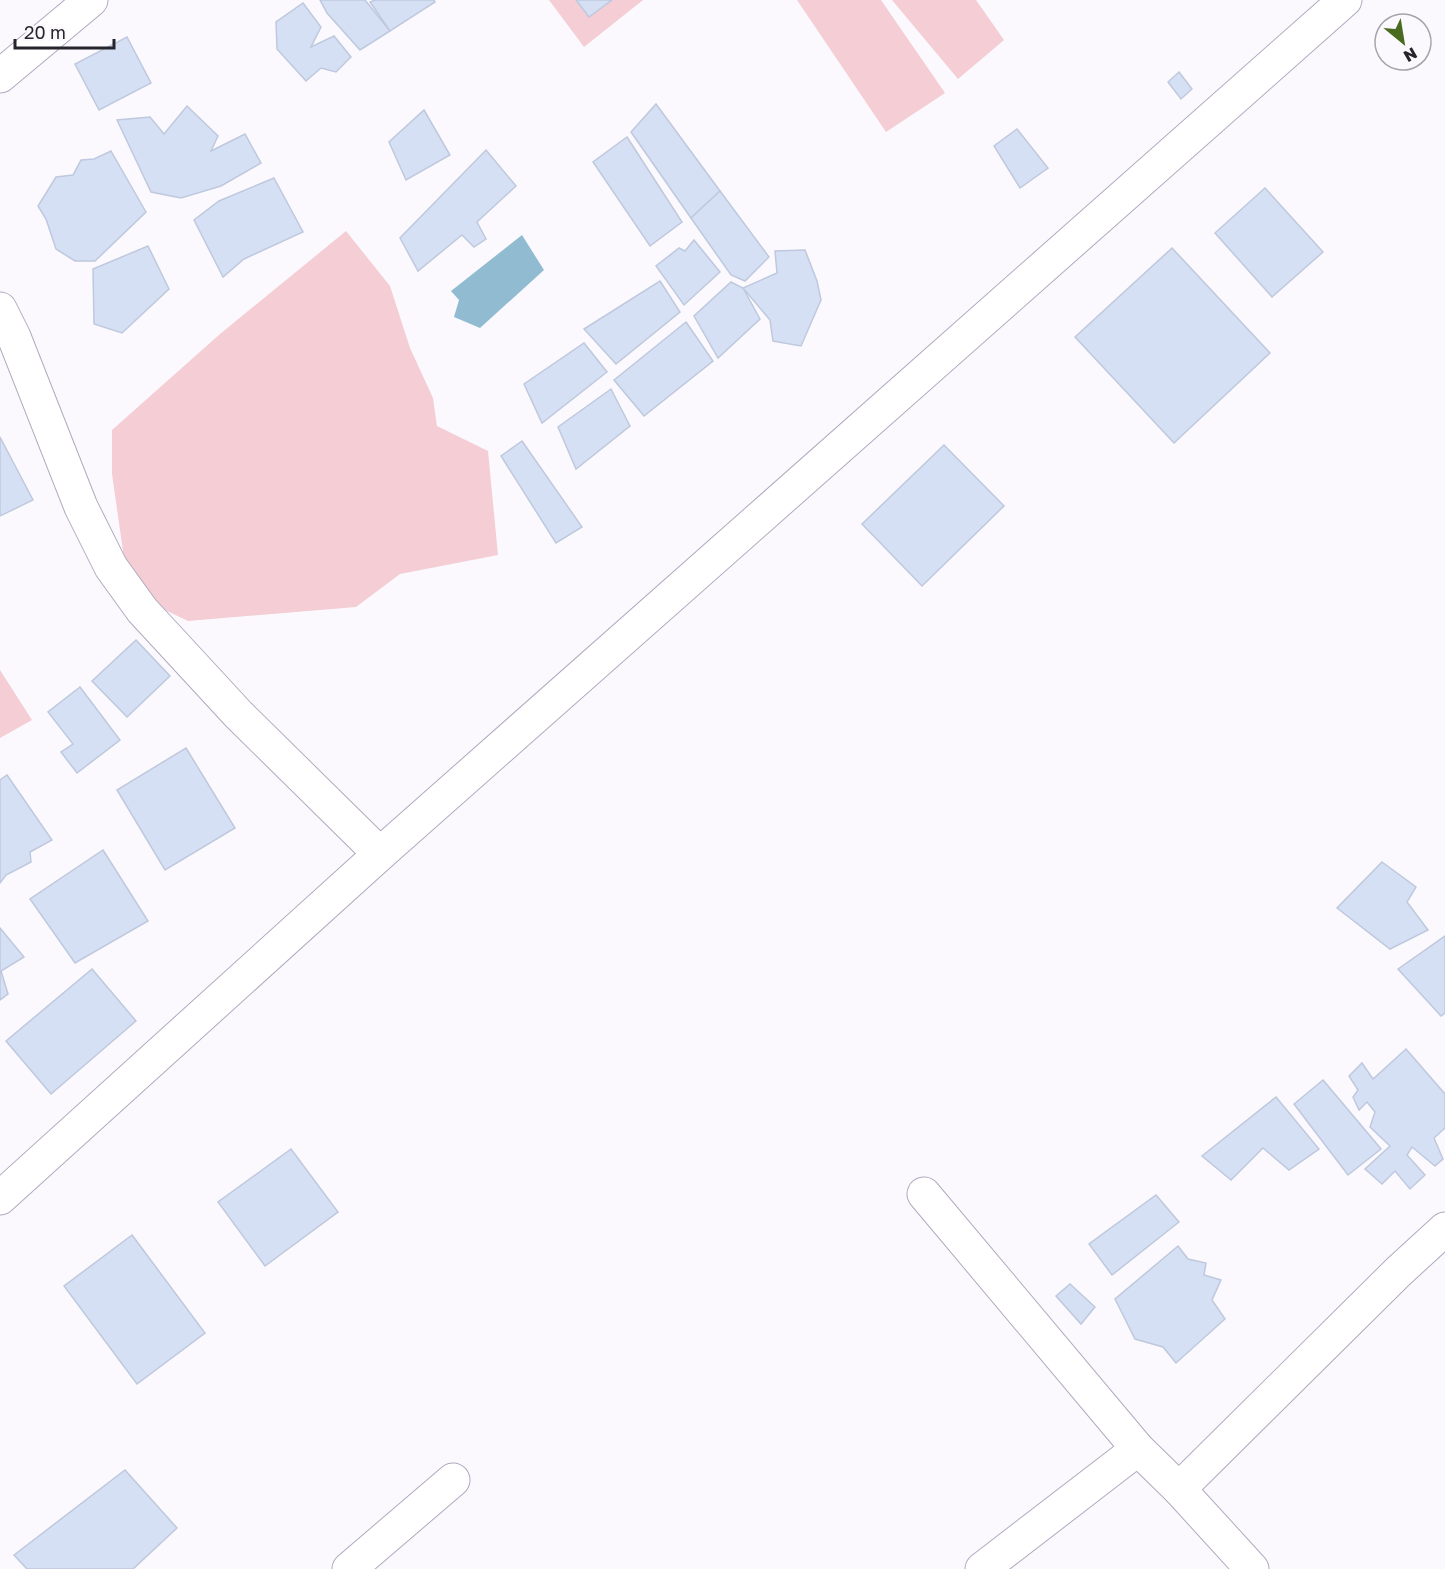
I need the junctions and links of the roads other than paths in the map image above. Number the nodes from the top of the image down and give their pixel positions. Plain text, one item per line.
1 (91, 0) edge
2 (1345, 0) edge
3 (0, 76) edge
4 (0, 309) edge
5 (380, 854) junction
6 (924, 1194) dead end
7 (0, 1198) edge
8 (1445, 1229) edge
9 (1138, 1449) junction
10 (453, 1480) dead end
11 (1179, 1489) junction
12 (349, 1569) edge
13 (982, 1569) edge
14 (1252, 1569) edge

1 - 3 street
2 - 5 street
4 - 5 street
5 - 7 street
6 - 9 street
8 - 11 street
9 - 11 street
9 - 13 street
10 - 12 street
11 - 14 street

